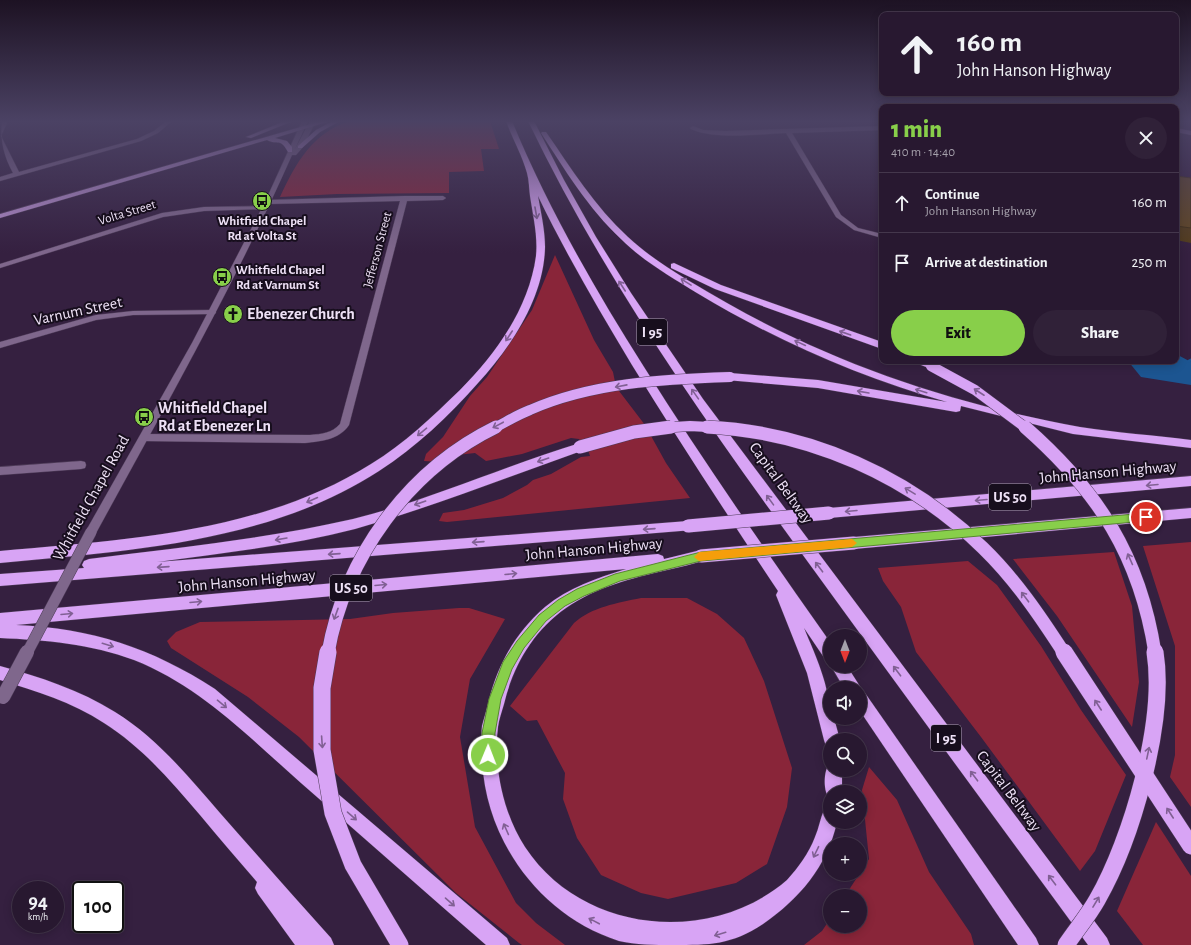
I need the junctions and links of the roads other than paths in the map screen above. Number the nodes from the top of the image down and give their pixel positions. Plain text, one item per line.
1 (12, 165) edge
2 (49, 165) edge
3 (155, 165) edge
4 (176, 165) edge
5 (286, 165) edge
6 (527, 165) edge
7 (553, 165) edge
8 (565, 165) edge
9 (808, 165) edge
10 (17, 174) junction
11 (531, 174) junction
12 (0, 179) edge
13 (404, 198) junction
14 (443, 198) dead end
15 (267, 205) junction
16 (0, 209) edge
17 (599, 212) junction
18 (0, 216) edge
19 (879, 235) edge
20 (0, 266) edge
21 (212, 312) junction
22 (0, 345) edge
23 (879, 345) edge
24 (925, 364) edge
25 (1081, 431) junction
26 (144, 438) junction
27 (1191, 444) edge
28 (81, 465) dead end
29 (0, 471) edge
30 (1191, 481) edge
31 (1191, 513) edge
32 (701, 556) junction
33 (0, 557) edge
34 (764, 558) junction
35 (0, 576) edge
36 (0, 580) edge
37 (0, 620) edge
38 (0, 631) edge
39 (823, 644) edge
40 (0, 673) edge
41 (1, 699) edge
42 (867, 708) edge
43 (830, 733) edge
44 (212, 818) junction
45 (827, 829) edge
46 (1191, 846) edge
47 (307, 945) edge
48 (324, 945) edge
49 (400, 945) edge
50 (500, 945) edge
51 (1029, 945) edge
52 (1066, 945) edge
53 (1100, 945) edge

1 - 10 street
2 - 10 street
3 - 16 main road
4 - 18 main road
5 - 15 street, Whitfield Chapel Road
6 - 11 highway, I 95
53 -> 7 highway, Capital Beltway / I 95
8 - 17 highway
9 - 19 street
10 - 12 street
11 -> 33 highway
11 - 34 highway, I 95
13 - 14 street, Volta Street
13 - 15 street, Volta Street
13 - 26 street, Jefferson Street
15 - 20 street, Volta Street
15 - 21 street, Whitfield Chapel Road
23 -> 17 highway
25 -> 17 highway
21 - 22 street, Varnum Street
21 - 26 street, Whitfield Chapel Road
52 -> 24 highway, bridge
25 - 27 highway
25 -> 49 highway, bridge
26 - 41 street, Whitfield Chapel Road, bridge
28 - 29 street
30 -> 36 highway, John Hanson Highway / US 50, bridge
31 - 32 highway, John Hanson Highway / US 50, bridge
37 -> 32 highway, John Hanson Highway / US 50
45 -> 32 highway
34 - 39 highway, I 95
34 - 43 highway
46 -> 35 highway, bridge
38 -> 50 highway
40 - 44 highway
42 - 51 highway
44 - 47 highway
44 - 48 highway

